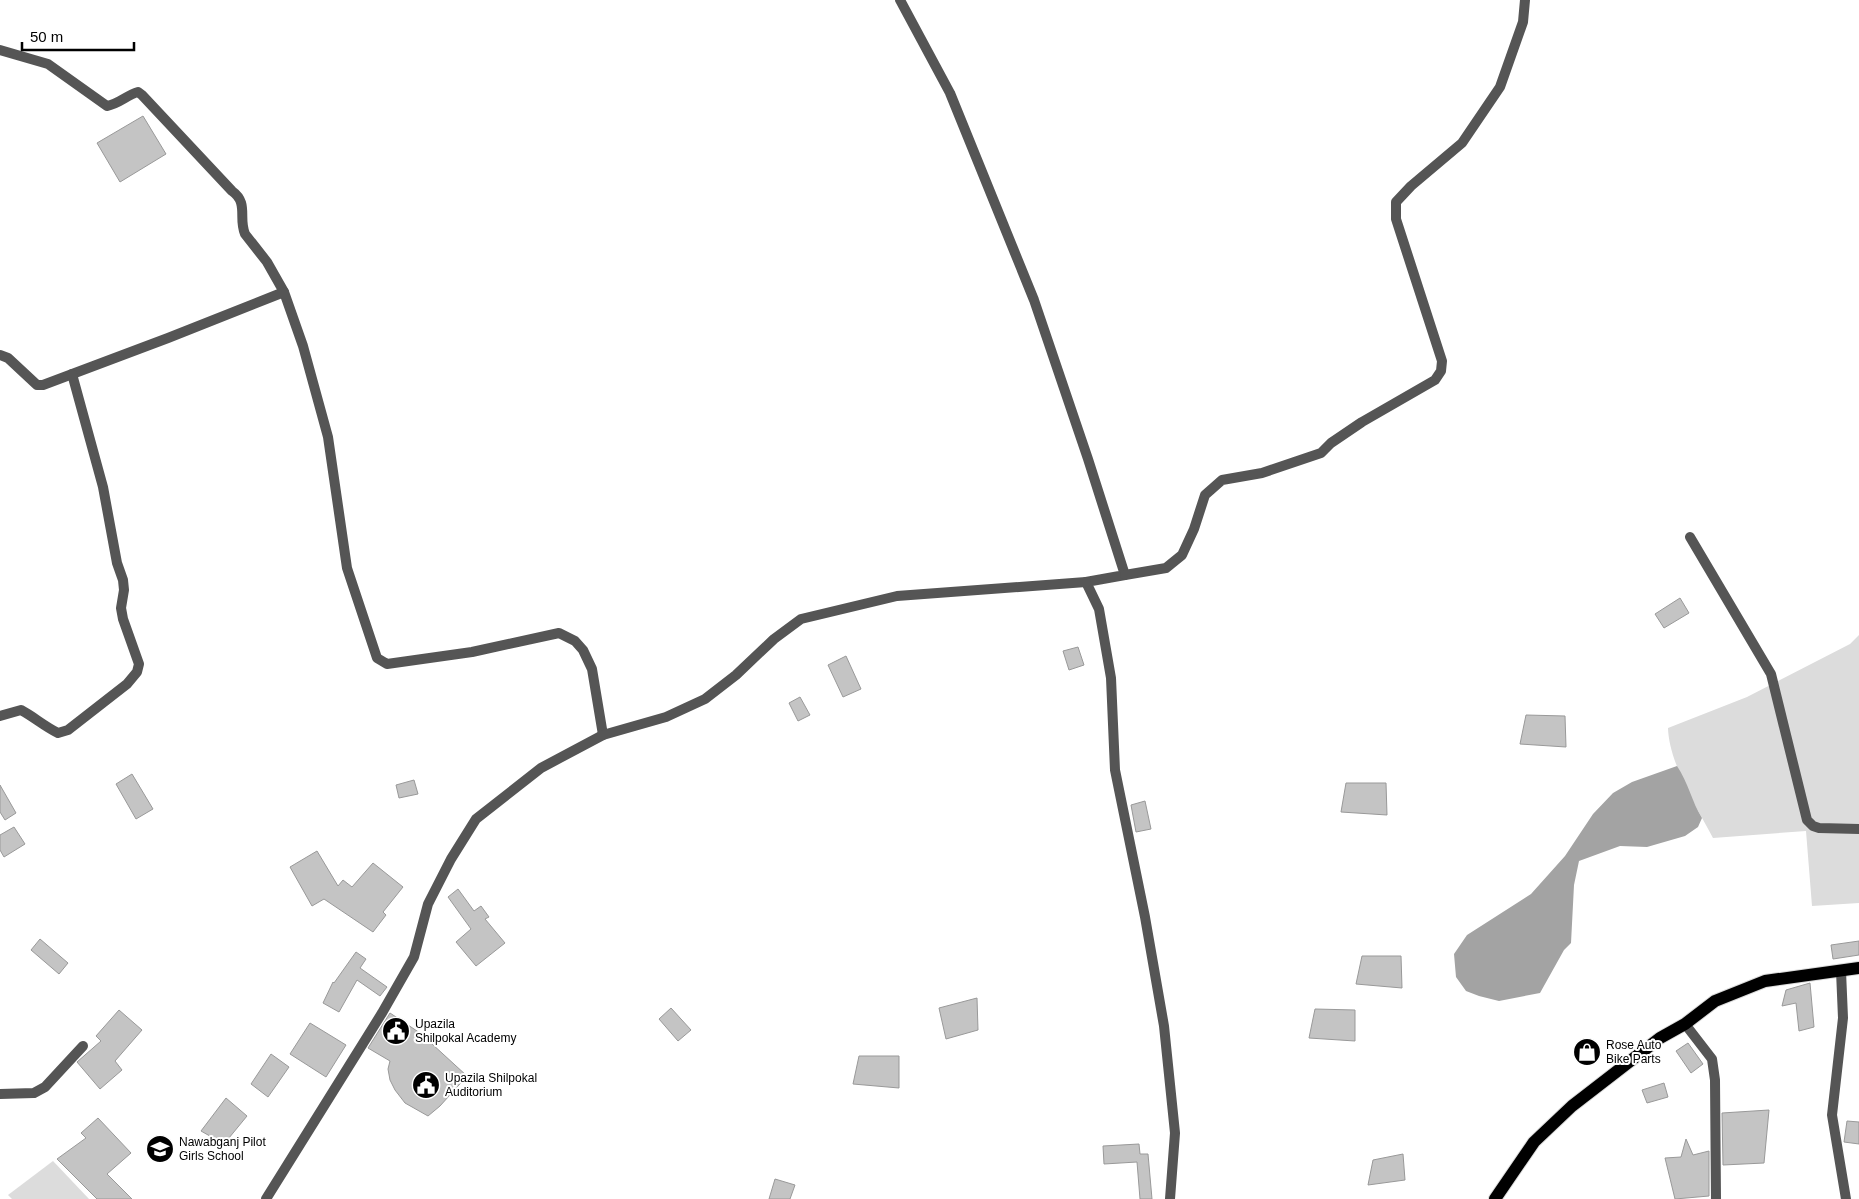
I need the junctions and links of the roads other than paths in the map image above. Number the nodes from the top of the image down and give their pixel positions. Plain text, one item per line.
1 (900, 0) edge
2 (1525, 0) edge
3 (0, 50) edge
4 (284, 292) junction
5 (0, 355) edge
6 (72, 374) junction
7 (1690, 537) dead end
8 (1125, 575) junction
9 (1086, 582) junction
10 (0, 716) edge
11 (603, 735) junction
12 (1859, 829) edge
13 (1859, 968) edge
14 (1841, 971) junction
15 (1685, 1024) junction
16 (83, 1046) dead end
17 (0, 1094) edge
18 (266, 1199) edge
19 (1170, 1199) edge
20 (1495, 1199) edge
21 (1716, 1199) edge
22 (1846, 1199) edge

1 - 8 street
2 - 8 street
3 - 4 street
4 - 6 street
4 - 11 street
5 - 6 street
6 - 10 street
7 - 12 street
8 - 9 street
9 - 11 street
9 - 19 street
11 - 18 street
13 - 14 main road
14 - 15 main road
14 - 22 street
15 - 20 main road
15 - 21 street
16 - 17 street

